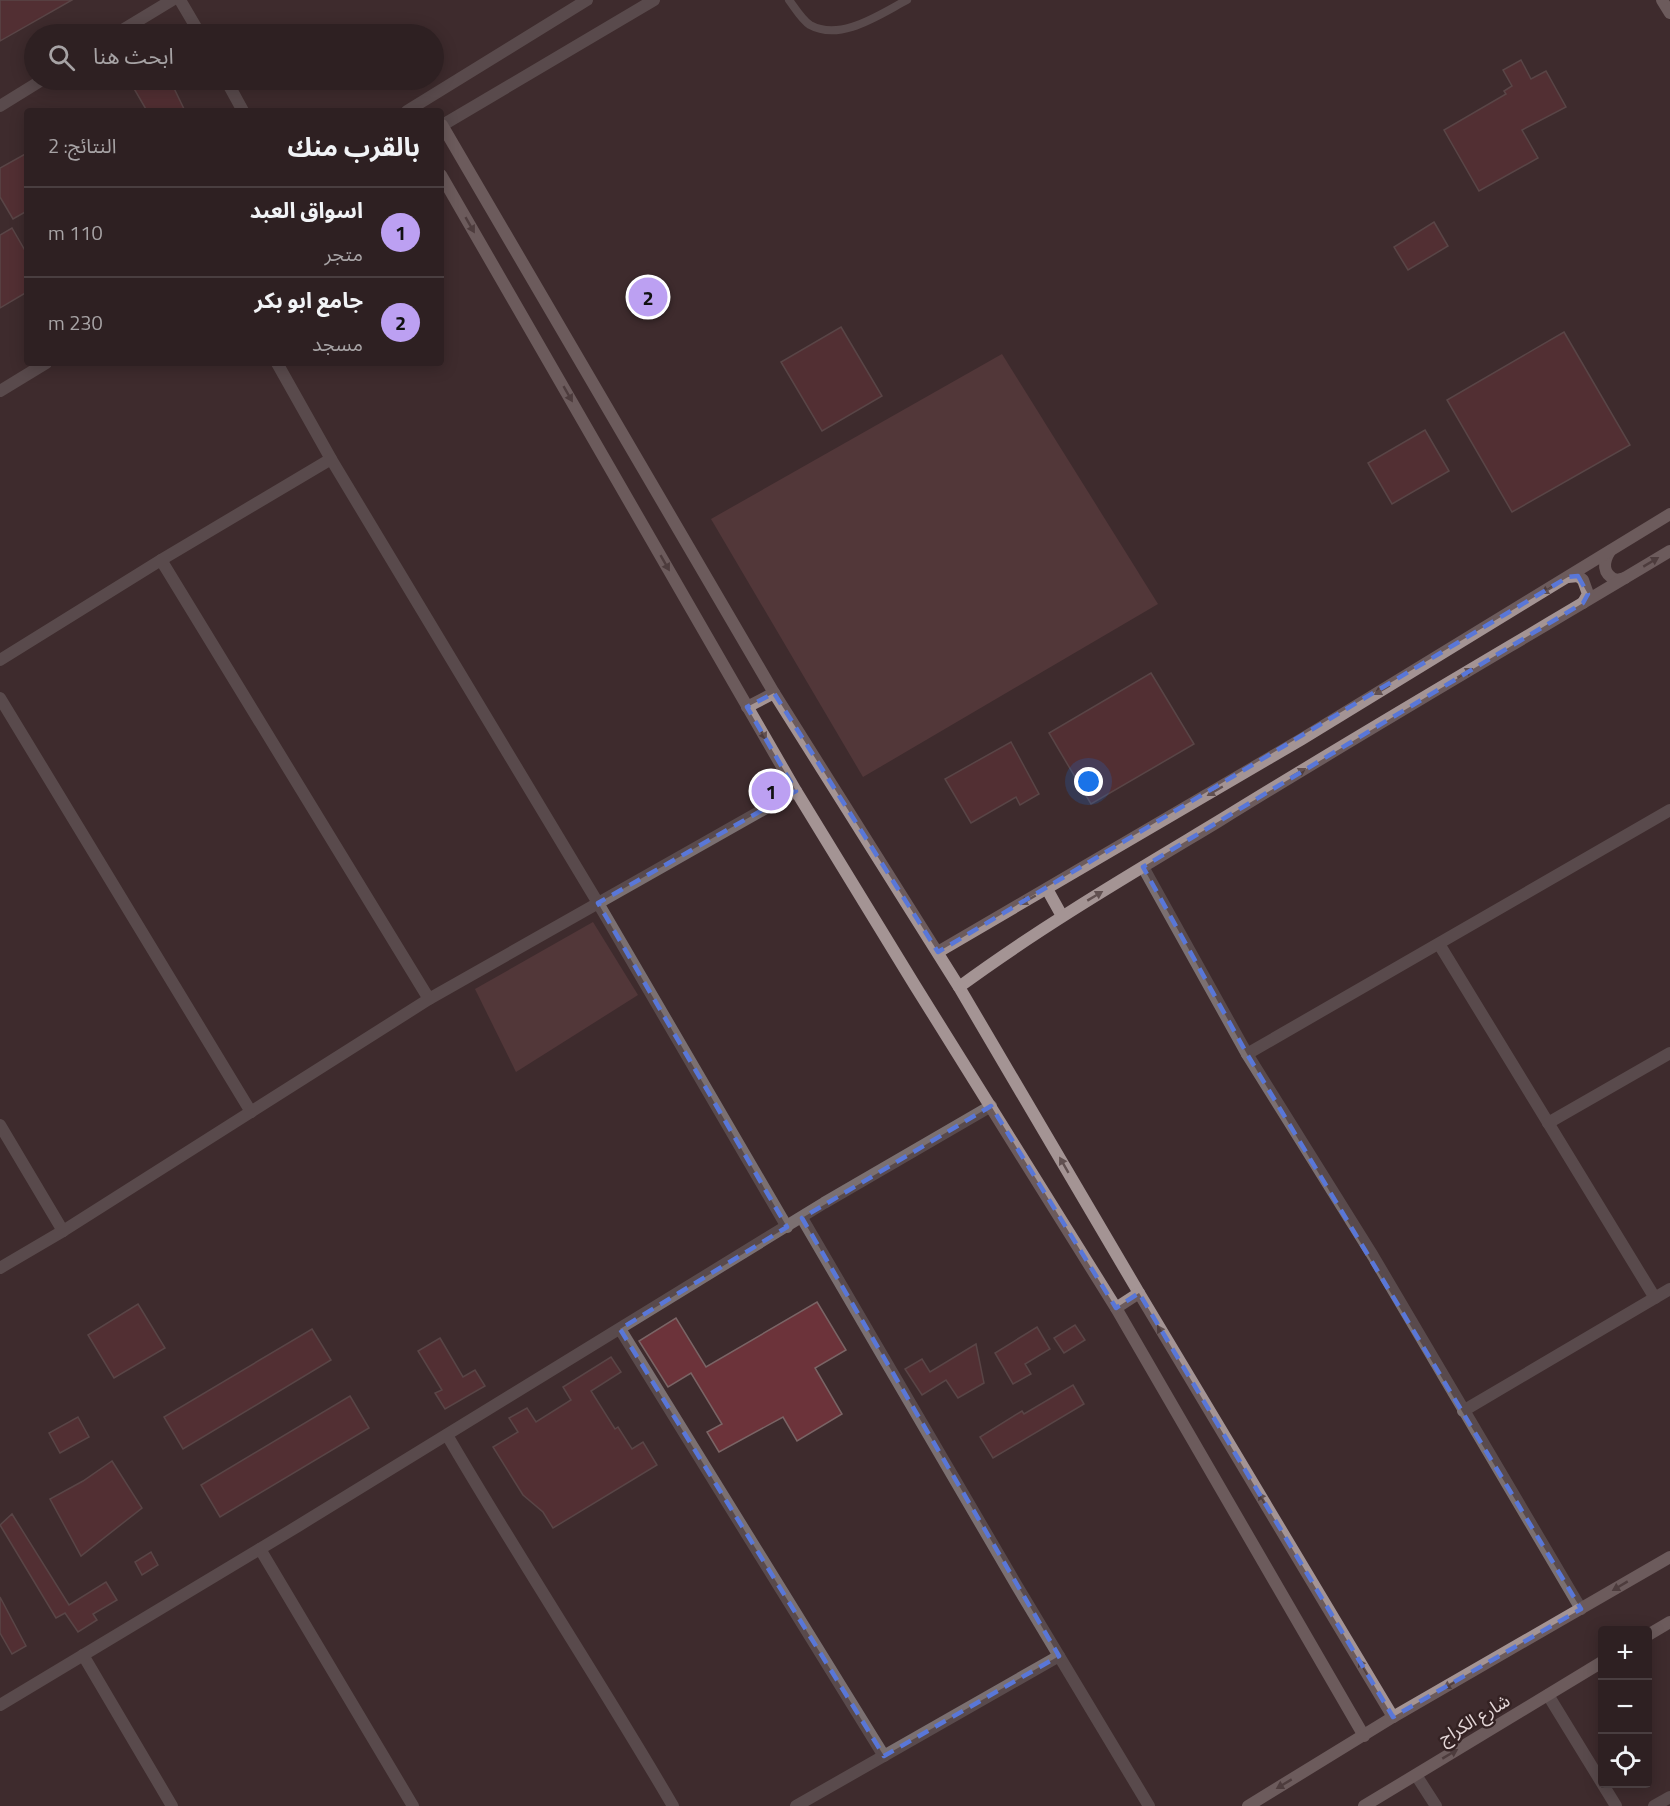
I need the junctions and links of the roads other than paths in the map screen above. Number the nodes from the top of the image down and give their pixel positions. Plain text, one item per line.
1 (172, 0) edge
2 (180, 0) edge
3 (587, 0) edge
4 (654, 0) edge
5 (789, 0) edge
6 (907, 0) edge
7 (1662, 0) edge
8 (1670, 13) edge
9 (132, 24) edge
10 (194, 24) edge
11 (444, 88) edge
12 (26, 90) edge
13 (231, 90) edge
14 (441, 90) edge
15 (0, 106) edge
16 (241, 108) edge
17 (412, 108) edge
18 (444, 125) edge
19 (444, 129) edge
20 (444, 180) edge
21 (41, 366) edge
22 (279, 366) edge
23 (0, 391) edge
24 (331, 459) junction
25 (1670, 514) edge
26 (1611, 550) junction
27 (1670, 551) edge
28 (161, 560) junction
29 (1568, 577) junction
30 (1624, 578) junction
31 (1583, 603) junction
32 (0, 660) edge
33 (774, 693) junction
34 (0, 698) edge
35 (747, 707) junction
36 (796, 791) junction
37 (1670, 810) edge
38 (1143, 867) junction
39 (1047, 890) junction
40 (598, 903) junction
41 (1062, 916) junction
42 (1438, 944) junction
43 (938, 952) junction
44 (960, 987) junction
45 (429, 999) junction
46 (1670, 1053) edge
47 (1247, 1054) junction
48 (991, 1106) junction
49 (251, 1112) junction
50 (1548, 1123) junction
51 (0, 1125) edge
52 (802, 1218) junction
53 (787, 1227) junction
54 (63, 1231) junction
55 (0, 1268) edge
56 (1670, 1290) edge
57 (1139, 1293) junction
58 (1655, 1299) junction
59 (1116, 1308) junction
60 (620, 1329) junction
61 (1463, 1411) junction
62 (447, 1435) junction
63 (260, 1549) junction
64 (1670, 1557) edge
65 (1581, 1609) junction
66 (1670, 1622) edge
67 (1652, 1632) edge
68 (83, 1655) junction
69 (1059, 1656) junction
70 (1598, 1664) edge
71 (1548, 1695) junction
72 (0, 1705) edge
73 (1393, 1717) junction
74 (1364, 1736) junction
75 (884, 1756) junction
76 (1416, 1775) junction
77 (1670, 1797) edge
78 (172, 1806) edge
79 (413, 1806) edge
80 (673, 1806) edge
81 (796, 1806) edge
82 (1149, 1806) edge
83 (1248, 1806) edge
84 (1364, 1806) edge
85 (1436, 1806) edge
86 (1616, 1806) edge
87 (1654, 1806) edge

1 - 9 street
2 - 10 street
3 - 11 street
4 - 18 street
5 - 6 lane
7 - 8 street
12 - 15 street
13 - 16 street
14 - 17 street
19 - 33 street
20 -> 35 street
21 - 23 street
22 - 24 street
24 - 28 street
24 - 40 street
25 - 26 street
26 - 29 street
26 - 30 street
30 -> 27 street
28 - 32 street
28 - 45 street
29 - 31 street
29 -> 39 street
30 - 31 street
38 -> 31 street
33 - 35 street
33 - 43 street
34 - 49 street
35 -> 36 street
36 - 40 street
36 - 48 street
37 - 42 street
41 -> 38 street
38 - 47 street
39 - 41 street
39 -> 43 street
40 - 45 street
40 - 53 street
41 - 44 street
42 - 47 street
42 - 50 street
43 - 44 street
57 -> 44 street
45 - 49 street
46 - 50 street
47 - 61 street
48 - 52 street
48 - 59 street
49 - 54 street
50 - 58 street
51 - 54 street
52 - 53 street
52 - 69 street
53 - 60 street
54 - 55 street
56 - 58 street
57 - 59 street
73 -> 57 street
58 - 61 street
59 - 74 street
60 - 62 street
60 - 75 street
61 - 65 street
62 - 63 street
62 - 80 street
63 - 68 street
63 - 79 street
64 -> 65 street
65 -> 73 street
66 - 67 street
68 - 72 street
68 - 78 street
69 - 75 street
69 - 82 street
70 - 71 street, شارع الكراج
76 -> 71 street, شارع الكراج
71 - 86 street
73 - 74 street
74 -> 83 street
75 - 81 street
76 - 84 street, شارع الكراج
76 - 85 street
77 - 87 street

